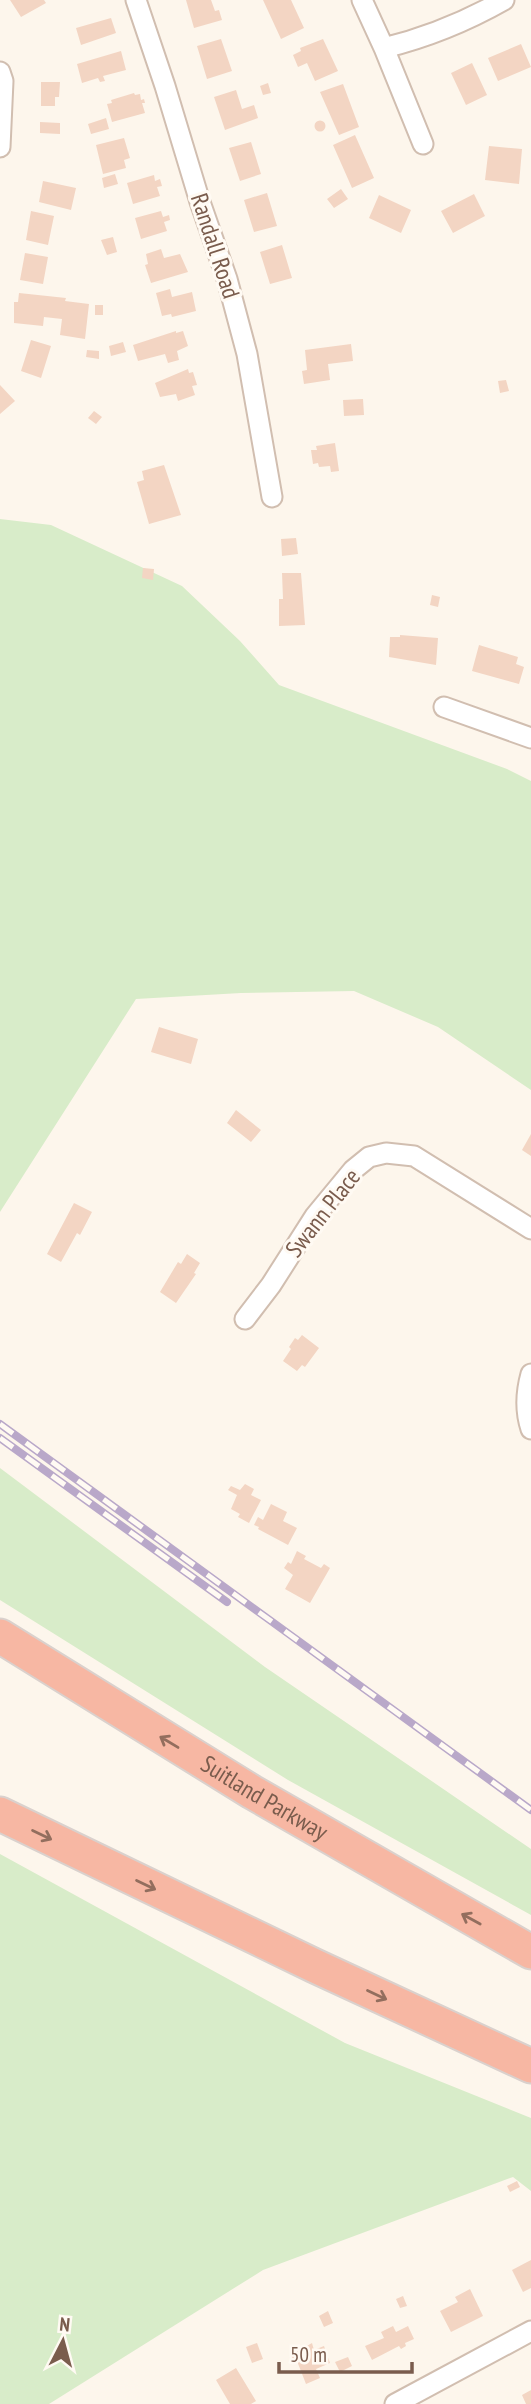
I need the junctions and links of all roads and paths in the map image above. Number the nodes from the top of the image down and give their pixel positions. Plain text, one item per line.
1 (136, 0) edge
2 (362, 0) edge
3 (504, 0) edge
4 (384, 48) junction
5 (0, 72) edge
6 (423, 144) dead end
7 (0, 147) edge
8 (272, 497) dead end
9 (444, 707) dead end
10 (531, 738) edge
11 (531, 1229) edge
12 (245, 1319) dead end
13 (531, 1374) edge
14 (531, 1429) edge
15 (0, 1636) edge
16 (0, 1814) edge
17 (531, 1952) edge
18 (531, 2066) edge
19 (531, 2331) edge
20 (395, 2404) edge

1 - 8 street, Randall Road
2 - 4 street
3 - 4 street
4 - 6 street
5 - 7 street
9 - 10 street
11 - 12 street, Swann Place
13 - 14 street
17 -> 15 highway, Suitland Parkway
16 -> 18 highway
19 - 20 street

